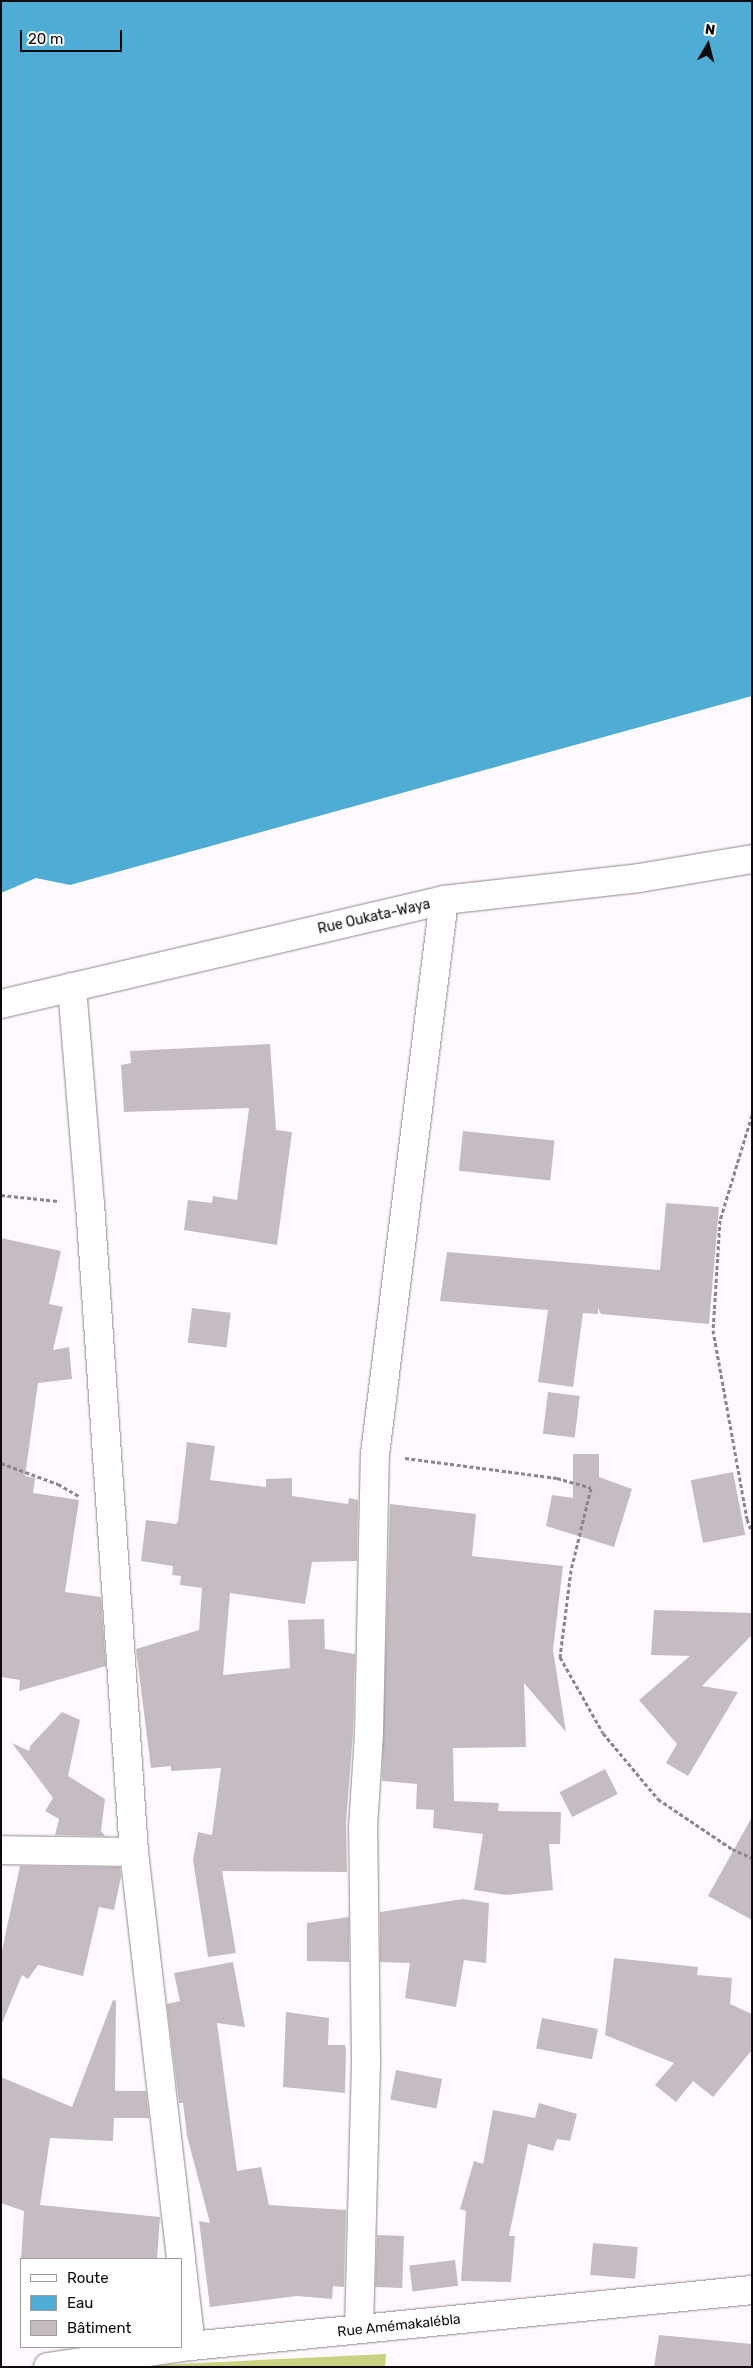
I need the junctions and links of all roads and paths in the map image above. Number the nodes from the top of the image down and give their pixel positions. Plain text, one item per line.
1 (752, 859) edge
2 (444, 900) junction
3 (72, 987) junction
4 (1, 1004) edge
5 (752, 1116) edge
6 (1, 1196) edge
7 (90, 1204) junction
8 (374, 1454) junction
9 (1, 1463) edge
10 (109, 1514) junction
11 (752, 1532) edge
12 (1, 1850) edge
13 (134, 1852) junction
14 (752, 1858) edge
15 (181, 2258) edge
16 (182, 2268) edge
17 (752, 2290) edge
18 (359, 2329) junction
19 (191, 2346) junction
20 (182, 2347) edge
21 (177, 2348) edge
22 (48, 2367) edge

1 - 2 street, Rue Oukata-Waya
2 - 3 street, Rue Oukata-Waya
2 - 8 street
3 - 4 street, Rue Oukata-Waya
3 - 7 street
5 - 11 path
6 - 7 path
7 - 10 street
8 - 14 path
8 - 18 street
9 - 10 path
10 - 13 street
12 - 13 street
13 - 15 street
16 - 19 street
17 - 18 street, Rue Amémakalébla
18 - 19 street, Rue Amémakalébla
19 - 20 street, Rue Amémakalébla
21 - 22 street, Rue Amémakalébla

